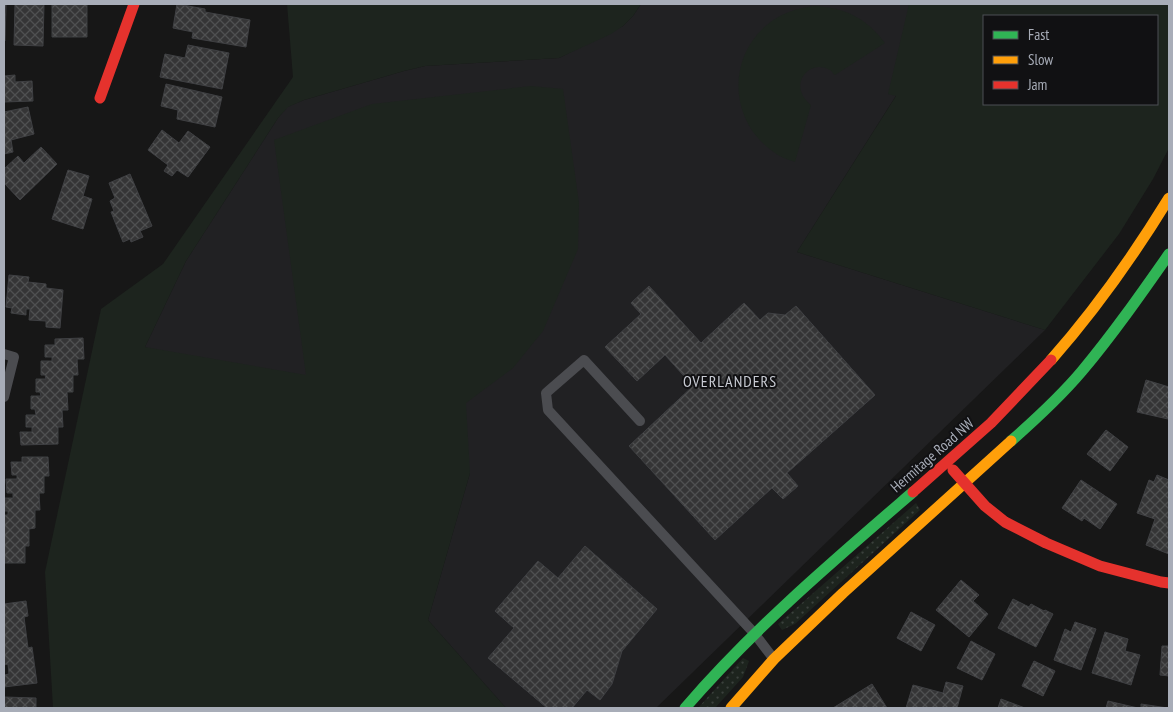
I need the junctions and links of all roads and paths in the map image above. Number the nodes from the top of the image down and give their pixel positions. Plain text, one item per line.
1 (134, 4) edge
2 (100, 98) dead end
3 (1169, 198) edge
4 (1169, 254) edge
5 (4, 354) edge
6 (4, 397) edge
7 (640, 421) dead end
8 (947, 463) junction
9 (965, 483) junction
10 (1169, 583) edge
11 (754, 633) junction
12 (774, 659) junction
13 (685, 708) edge
14 (731, 708) edge

1 - 2 street
3 - 8 street, Hermitage Road NW
4 - 9 street
5 - 6 lane
7 - 11 lane
8 - 9 street
8 - 11 street, Hermitage Road NW
9 - 10 street
9 - 12 street
11 - 12 lane
11 - 13 street, Hermitage Road NW
12 - 14 street

